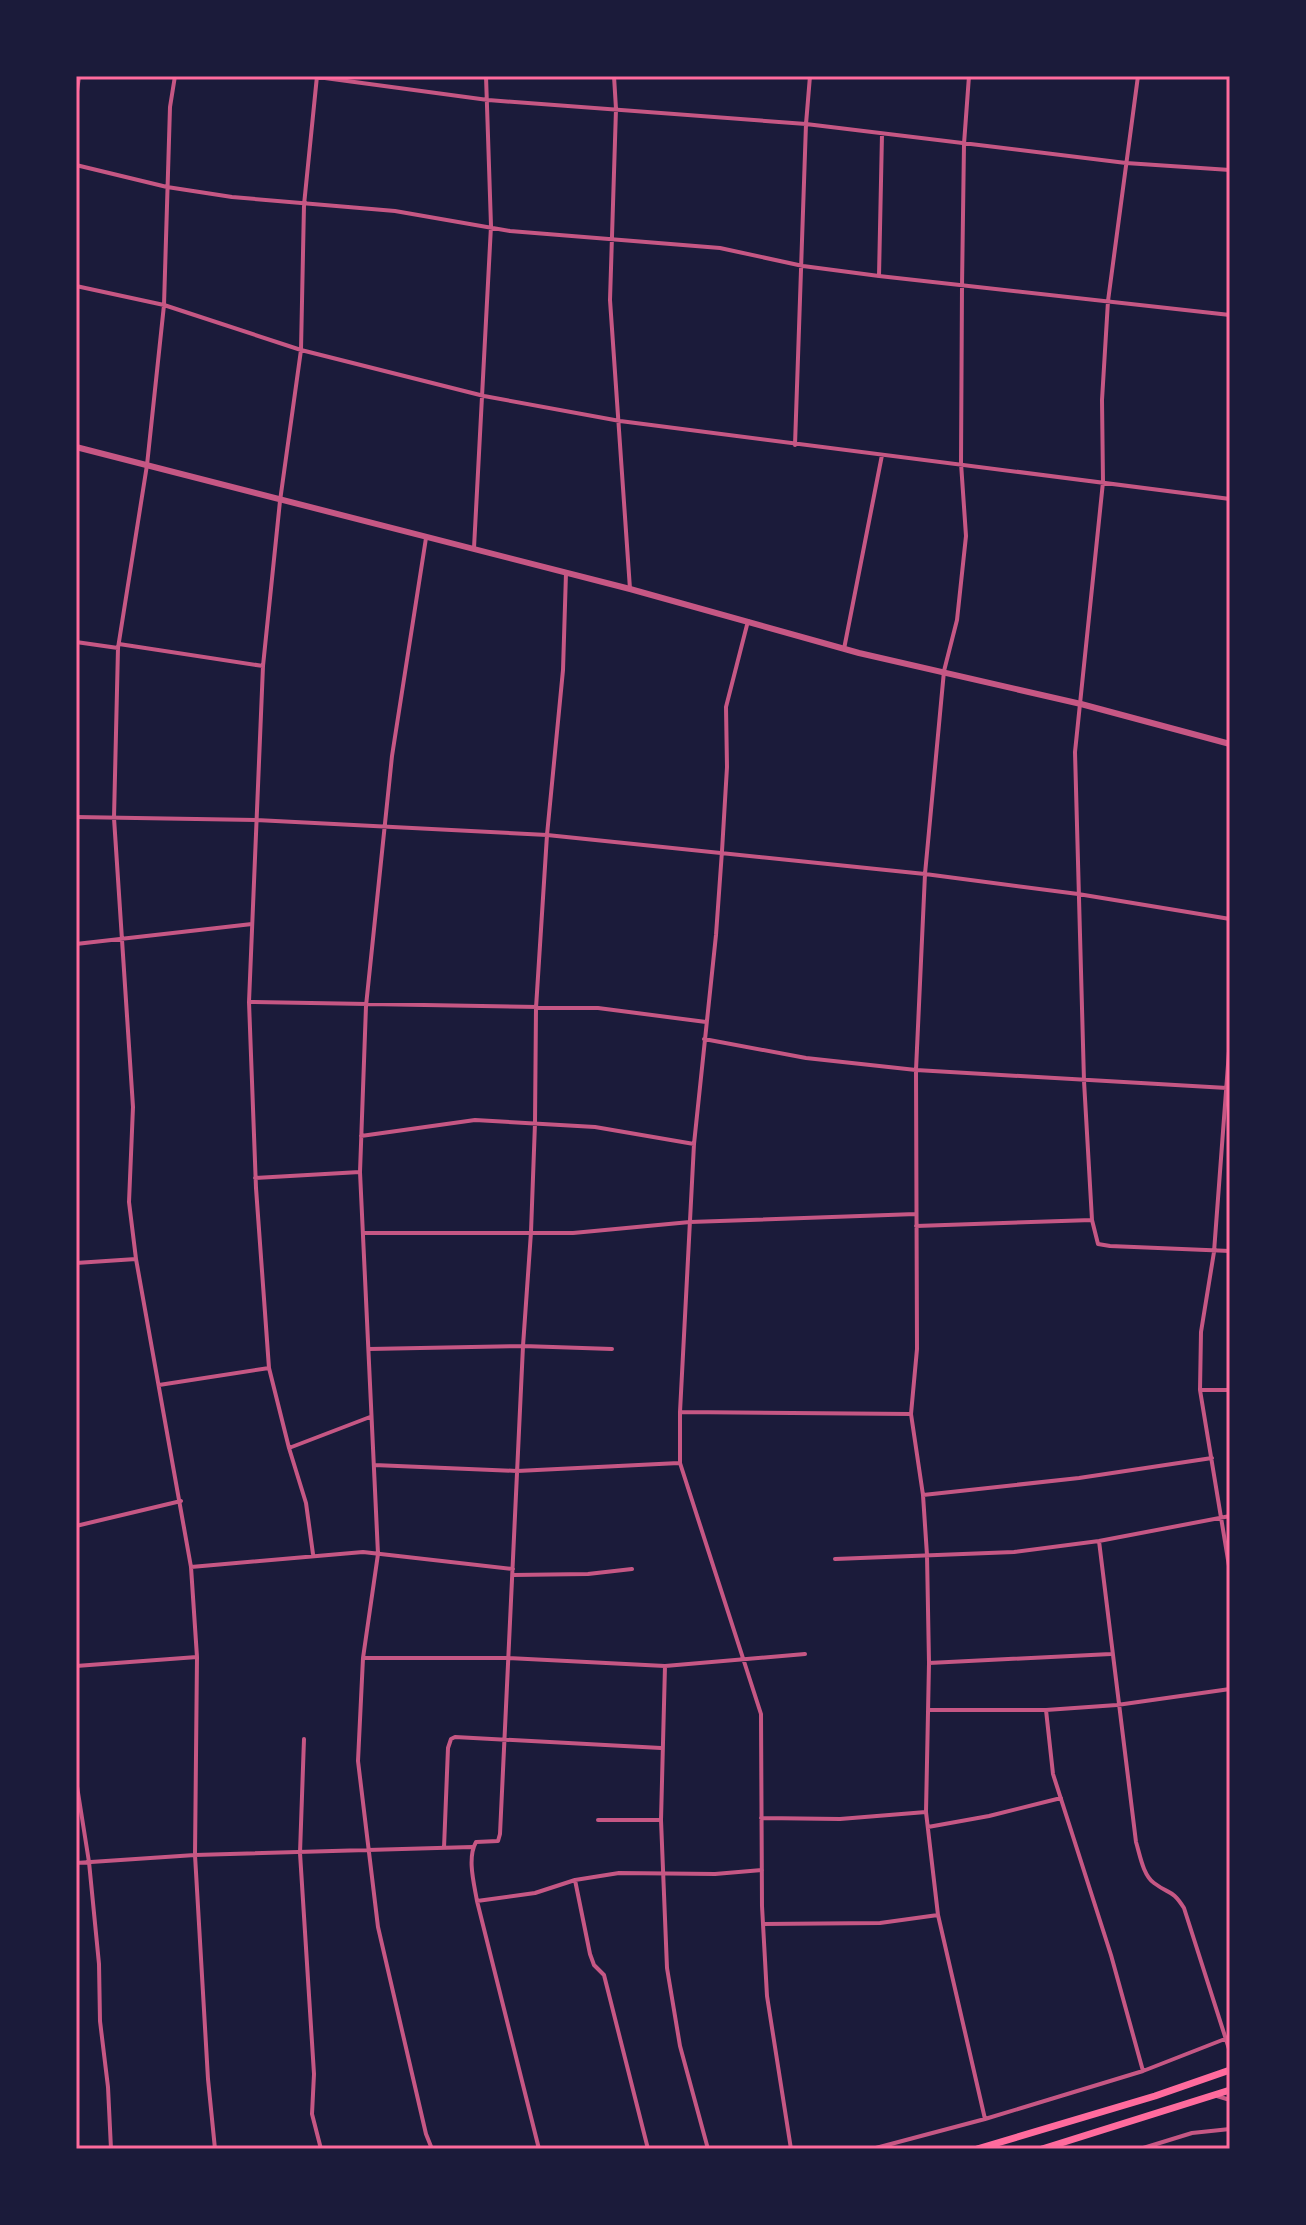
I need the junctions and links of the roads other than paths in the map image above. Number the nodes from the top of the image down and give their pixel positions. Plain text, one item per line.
1 (79, 76) edge
2 (175, 76) edge
3 (310, 76) edge
4 (486, 76) edge
5 (614, 76) edge
6 (810, 76) edge
7 (969, 76) edge
8 (1138, 76) edge
9 (317, 77) edge
10 (76, 99) edge
11 (488, 100) junction
12 (616, 109) junction
13 (806, 124) junction
14 (882, 134) junction
15 (964, 144) junction
16 (1126, 163) junction
17 (76, 165) edge
18 (1230, 170) edge
19 (167, 187) junction
20 (304, 205) junction
21 (491, 226) junction
22 (613, 240) junction
23 (803, 266) junction
24 (879, 276) junction
25 (76, 286) edge
26 (962, 286) junction
27 (1108, 301) junction
28 (164, 305) junction
29 (1230, 315) edge
30 (301, 350) junction
31 (484, 396) junction
32 (620, 421) junction
33 (795, 445) junction
34 (76, 447) edge
35 (882, 454) junction
36 (961, 463) junction
37 (147, 465) junction
38 (1103, 482) junction
39 (1230, 499) edge
40 (280, 501) junction
41 (426, 538) junction
42 (474, 550) junction
43 (566, 573) junction
44 (630, 589) junction
45 (748, 621) junction
46 (76, 642) edge
47 (118, 646) junction
48 (844, 649) junction
49 (263, 666) junction
50 (944, 671) junction
51 (1081, 704) junction
52 (1230, 744) edge
53 (76, 817) edge
54 (114, 818) junction
55 (256, 820) junction
56 (384, 828) junction
57 (547, 835) junction
58 (722, 851) junction
59 (925, 874) junction
60 (1078, 894) junction
61 (1230, 919) edge
62 (253, 924) junction
63 (121, 940) junction
64 (76, 944) edge
65 (249, 1002) junction
66 (366, 1006) junction
67 (536, 1008) junction
68 (706, 1022) junction
69 (1230, 1038) edge
70 (704, 1039) junction
71 (916, 1070) junction
72 (1084, 1081) junction
73 (1229, 1088) edge
74 (535, 1123) junction
75 (361, 1136) junction
76 (694, 1144) junction
77 (360, 1172) junction
78 (255, 1178) junction
79 (916, 1214) junction
80 (1092, 1220) junction
81 (690, 1222) junction
82 (916, 1226) junction
83 (531, 1232) junction
84 (364, 1233) junction
85 (1230, 1251) edge
86 (1214, 1252) junction
87 (136, 1259) junction
88 (76, 1263) edge
89 (523, 1346) junction
90 (369, 1349) junction
91 (612, 1349) dead end
92 (269, 1368) junction
93 (159, 1385) junction
94 (1200, 1390) junction
95 (1230, 1390) edge
96 (680, 1412) junction
97 (911, 1414) junction
98 (370, 1417) junction
99 (289, 1448) junction
100 (1212, 1458) junction
101 (680, 1463) junction
102 (374, 1465) junction
103 (517, 1471) junction
104 (923, 1495) junction
105 (181, 1501) junction
106 (1230, 1516) edge
107 (1222, 1517) junction
108 (76, 1526) edge
109 (1099, 1541) junction
110 (313, 1554) junction
111 (378, 1554) junction
112 (927, 1555) junction
113 (835, 1559) dead end
114 (191, 1567) junction
115 (632, 1569) dead end
116 (513, 1572) junction
117 (1230, 1572) edge
118 (805, 1654) dead end
119 (1111, 1654) junction
120 (197, 1657) junction
121 (363, 1658) junction
122 (508, 1658) junction
123 (743, 1661) junction
124 (929, 1663) junction
125 (76, 1666) edge
126 (665, 1666) junction
127 (1230, 1689) edge
128 (1117, 1705) junction
129 (928, 1710) junction
130 (1046, 1710) junction
131 (304, 1739) dead end
132 (505, 1739) junction
133 (661, 1748) junction
134 (76, 1780) edge
135 (1061, 1798) junction
136 (926, 1812) junction
137 (761, 1818) junction
138 (598, 1820) dead end
139 (661, 1820) junction
140 (928, 1827) junction
141 (472, 1847) junction
142 (444, 1848) junction
143 (367, 1852) junction
144 (300, 1853) junction
145 (195, 1855) junction
146 (89, 1862) junction
147 (76, 1863) edge
148 (762, 1870) junction
149 (663, 1873) junction
150 (575, 1880) junction
151 (477, 1901) junction
152 (938, 1915) junction
153 (763, 1924) junction
154 (1228, 2038) edge
155 (1230, 2052) edge
156 (1230, 2070) edge
157 (1143, 2071) junction
158 (1230, 2090) edge
159 (1215, 2095) junction
160 (1230, 2100) edge
161 (985, 2119) junction
162 (1230, 2129) edge
163 (111, 2149) edge
164 (215, 2149) edge
165 (321, 2149) edge
166 (432, 2149) edge
167 (539, 2149) edge
168 (648, 2149) edge
169 (708, 2149) edge
170 (791, 2149) edge
171 (872, 2149) edge
172 (977, 2149) edge
173 (1042, 2149) edge
174 (1140, 2149) edge

1 - 10 street
2 - 19 street
3 - 9 street
4 - 11 street
5 - 12 street
6 - 13 street
7 - 15 street
8 - 16 street
9 - 11 street
9 - 20 street
11 - 12 street
11 - 21 street
12 - 13 street
12 - 22 street
13 - 14 street
13 - 23 street
14 - 15 street
14 - 24 street
15 - 16 street
15 - 26 street
16 - 18 street
16 - 27 street
17 - 19 street
19 - 20 street
19 - 28 street
20 - 21 street
20 - 30 street
21 - 22 street
21 - 31 street
22 - 23 street
22 - 32 street
23 - 24 street
23 - 33 street
24 - 26 street
25 - 28 street
26 - 27 street
26 - 36 street
27 - 29 street
27 - 38 street
28 - 30 street
28 - 37 street
30 - 31 street
30 - 40 street
31 - 32 street
31 - 42 street
32 - 33 street
32 - 44 street
33 - 35 street
34 - 37 street
35 - 36 street
35 - 48 street
36 - 38 street
36 - 50 street
37 - 40 street
37 - 47 street
38 - 39 street
38 - 51 street
40 - 41 street
40 - 49 street
41 - 42 street
41 - 56 street
42 - 43 street
43 - 44 street
43 - 57 street
44 - 45 street
45 - 48 street
45 - 58 street
46 - 47 street
47 - 49 street
47 - 54 street
48 - 50 street
49 - 55 street
50 - 51 street
50 - 59 street
51 - 52 street
51 - 60 street
53 - 54 street
54 - 55 street
54 - 63 street
55 - 56 street
55 - 62 street
56 - 57 street
56 - 66 street
57 - 58 street
57 - 67 street
58 - 59 street
58 - 68 street
59 - 60 street
59 - 71 street
60 - 61 street
60 - 72 street
62 - 63 street
62 - 65 street
63 - 64 street
63 - 87 street
65 - 66 street
65 - 78 street
66 - 67 street
66 - 75 street
67 - 68 street
67 - 74 street
68 - 70 street
69 - 73 street
70 - 71 street
70 - 76 street
71 - 72 street
71 - 79 street
72 - 73 street
72 - 80 street
73 - 86 street
74 - 75 street
74 - 76 street
74 - 83 street
75 - 77 street
76 - 81 street
77 - 78 street
77 - 84 street
78 - 92 street
79 - 81 street
79 - 82 street
80 - 82 street
80 - 86 street
81 - 83 street
81 - 96 street
82 - 97 street
83 - 84 street
83 - 89 street
84 - 90 street
85 - 86 street
86 - 94 street
87 - 88 street
87 - 93 street
89 - 90 street
89 - 91 street
89 - 103 street
90 - 98 street
92 - 93 street
92 - 99 street
93 - 105 street
94 - 95 street
94 - 100 street
96 - 97 street
96 - 101 street
97 - 104 street
98 - 99 street
98 - 102 street
99 - 110 street
100 - 104 street
100 - 107 street
101 - 103 street
101 - 123 street
102 - 103 street
102 - 111 street
103 - 116 street
104 - 112 street
105 - 108 street
105 - 114 street
106 - 107 street
107 - 109 street
107 - 117 street
109 - 112 street
109 - 119 street
110 - 111 street
110 - 114 street
111 - 116 street
111 - 121 street
112 - 113 street
112 - 124 street
114 - 120 street
115 - 116 street
116 - 122 street
118 - 123 street
119 - 124 street
119 - 128 street
120 - 125 street
120 - 145 street
121 - 122 street
121 - 143 street
122 - 126 street
122 - 132 street
123 - 126 street
123 - 137 street
124 - 129 street
126 - 133 street
127 - 128 street
128 - 130 street
128 - 154 street
129 - 130 street
129 - 136 street
130 - 135 street
131 - 144 street
132 - 133 street
132 - 141 street
132 - 142 street
133 - 139 street
134 - 146 street
135 - 140 street
135 - 157 street
136 - 137 street
136 - 140 street
137 - 148 street
138 - 139 street
139 - 149 street
140 - 152 street
141 - 142 street
141 - 151 street
142 - 143 street
143 - 144 street
143 - 166 street
144 - 145 street
144 - 165 street
145 - 146 street
145 - 164 street
146 - 147 street
146 - 163 street
148 - 149 street
148 - 153 street
149 - 150 street
149 - 169 street
150 - 151 street
150 - 168 street
151 - 167 street
152 - 153 street
152 - 161 street
153 - 170 street
154 - 155 street
154 - 157 street
156 - 172 main road
157 - 161 street
158 - 159 main road
159 - 160 street
159 - 173 main road
161 - 171 street
162 - 174 street

